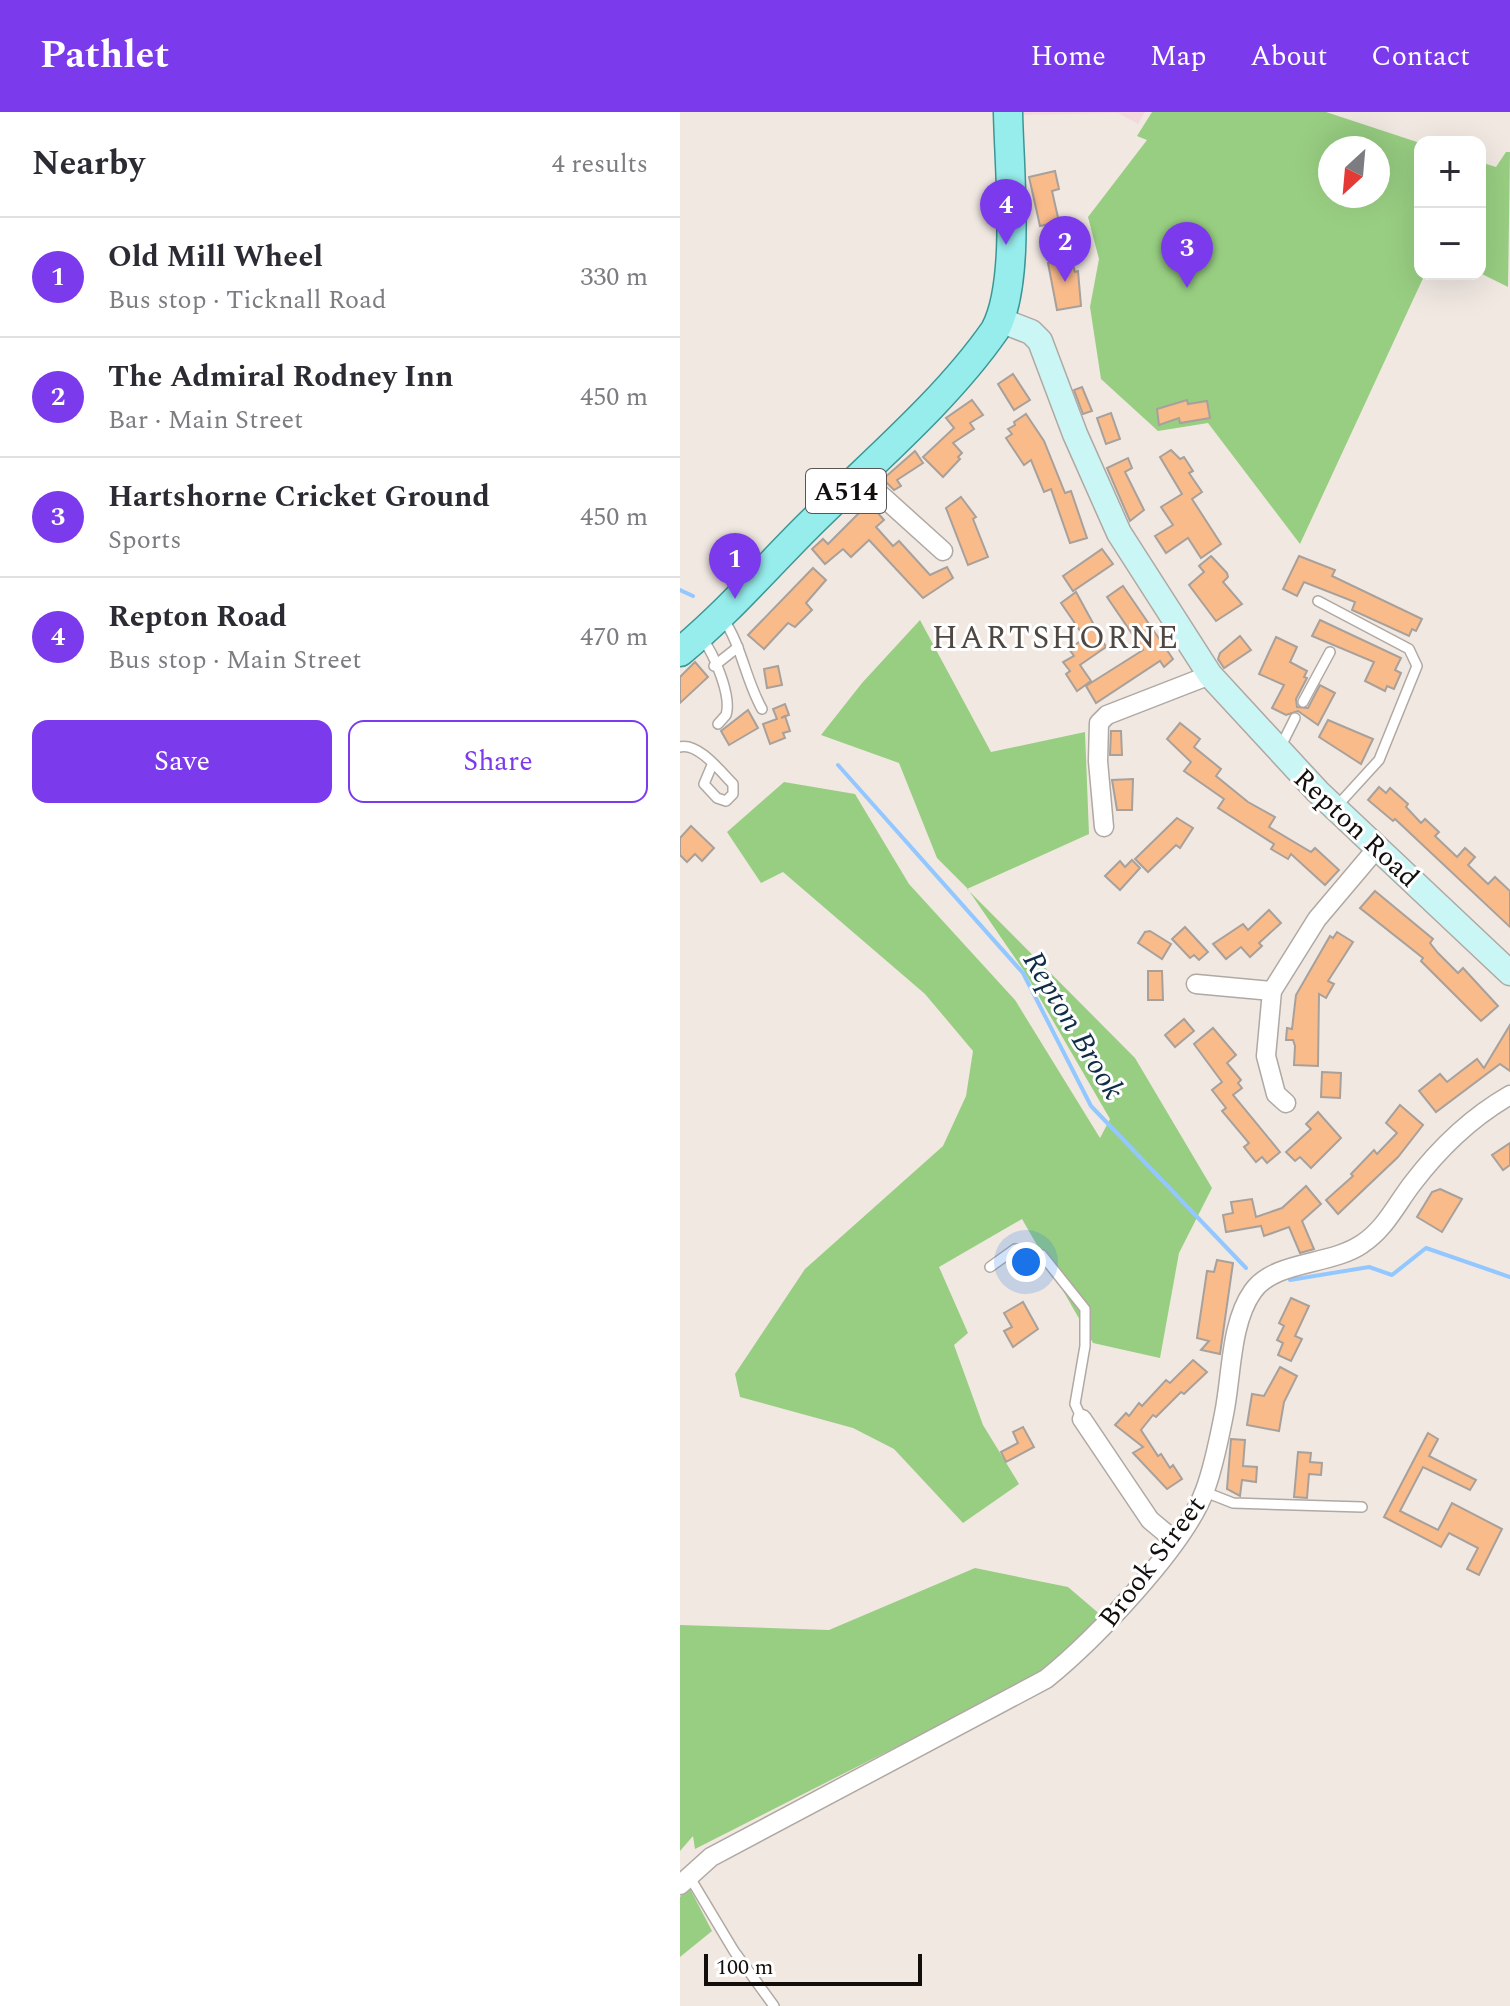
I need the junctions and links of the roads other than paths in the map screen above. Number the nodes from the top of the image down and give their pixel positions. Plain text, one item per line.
1 (1008, 112) edge
2 (1000, 320) junction
3 (861, 477) junction
4 (943, 551) dead end
5 (1318, 601) dead end
6 (722, 617) junction
7 (690, 644) edge
8 (738, 647) junction
9 (1330, 652) dead end
10 (714, 666) junction
11 (1210, 675) junction
12 (1303, 702) dead end
13 (762, 709) dead end
14 (1295, 718) dead end
15 (718, 724) dead end
16 (680, 747) edge
17 (1278, 751) junction
18 (712, 765) dead end
19 (1334, 808) junction
20 (1104, 827) dead end
21 (1377, 848) junction
22 (1509, 970) edge
23 (1196, 984) dead end
24 (1272, 991) junction
25 (1510, 1095) edge
26 (1286, 1103) dead end
27 (990, 1267) dead end
28 (1082, 1419) joint
29 (1205, 1492) junction
30 (1362, 1507) dead end
31 (1174, 1540) junction
32 (684, 1881) edge
33 (774, 2006) edge

1 - 2 main road, A514
2 - 3 main road, A514
2 - 11 street, Repton Road
3 - 4 street
3 - 6 main road, A514
5 - 19 lane
6 - 7 main road, A514
6 - 8 lane
7 - 10 lane
8 - 10 lane
8 - 13 lane
9 - 12 lane
10 - 15 lane
11 - 17 street, Repton Road
11 - 20 street
14 - 17 lane
16 - 18 lane
17 - 19 street, Repton Road
19 - 21 street, Repton Road
21 - 22 street, Repton Road
21 - 24 street
23 - 24 street
24 - 26 street
25 - 29 street, Brook Street
27 - 28 lane
28 - 31 street
29 - 30 lane
29 - 31 street, Brook Street
31 - 32 street, Brook Street
32 - 33 lane

